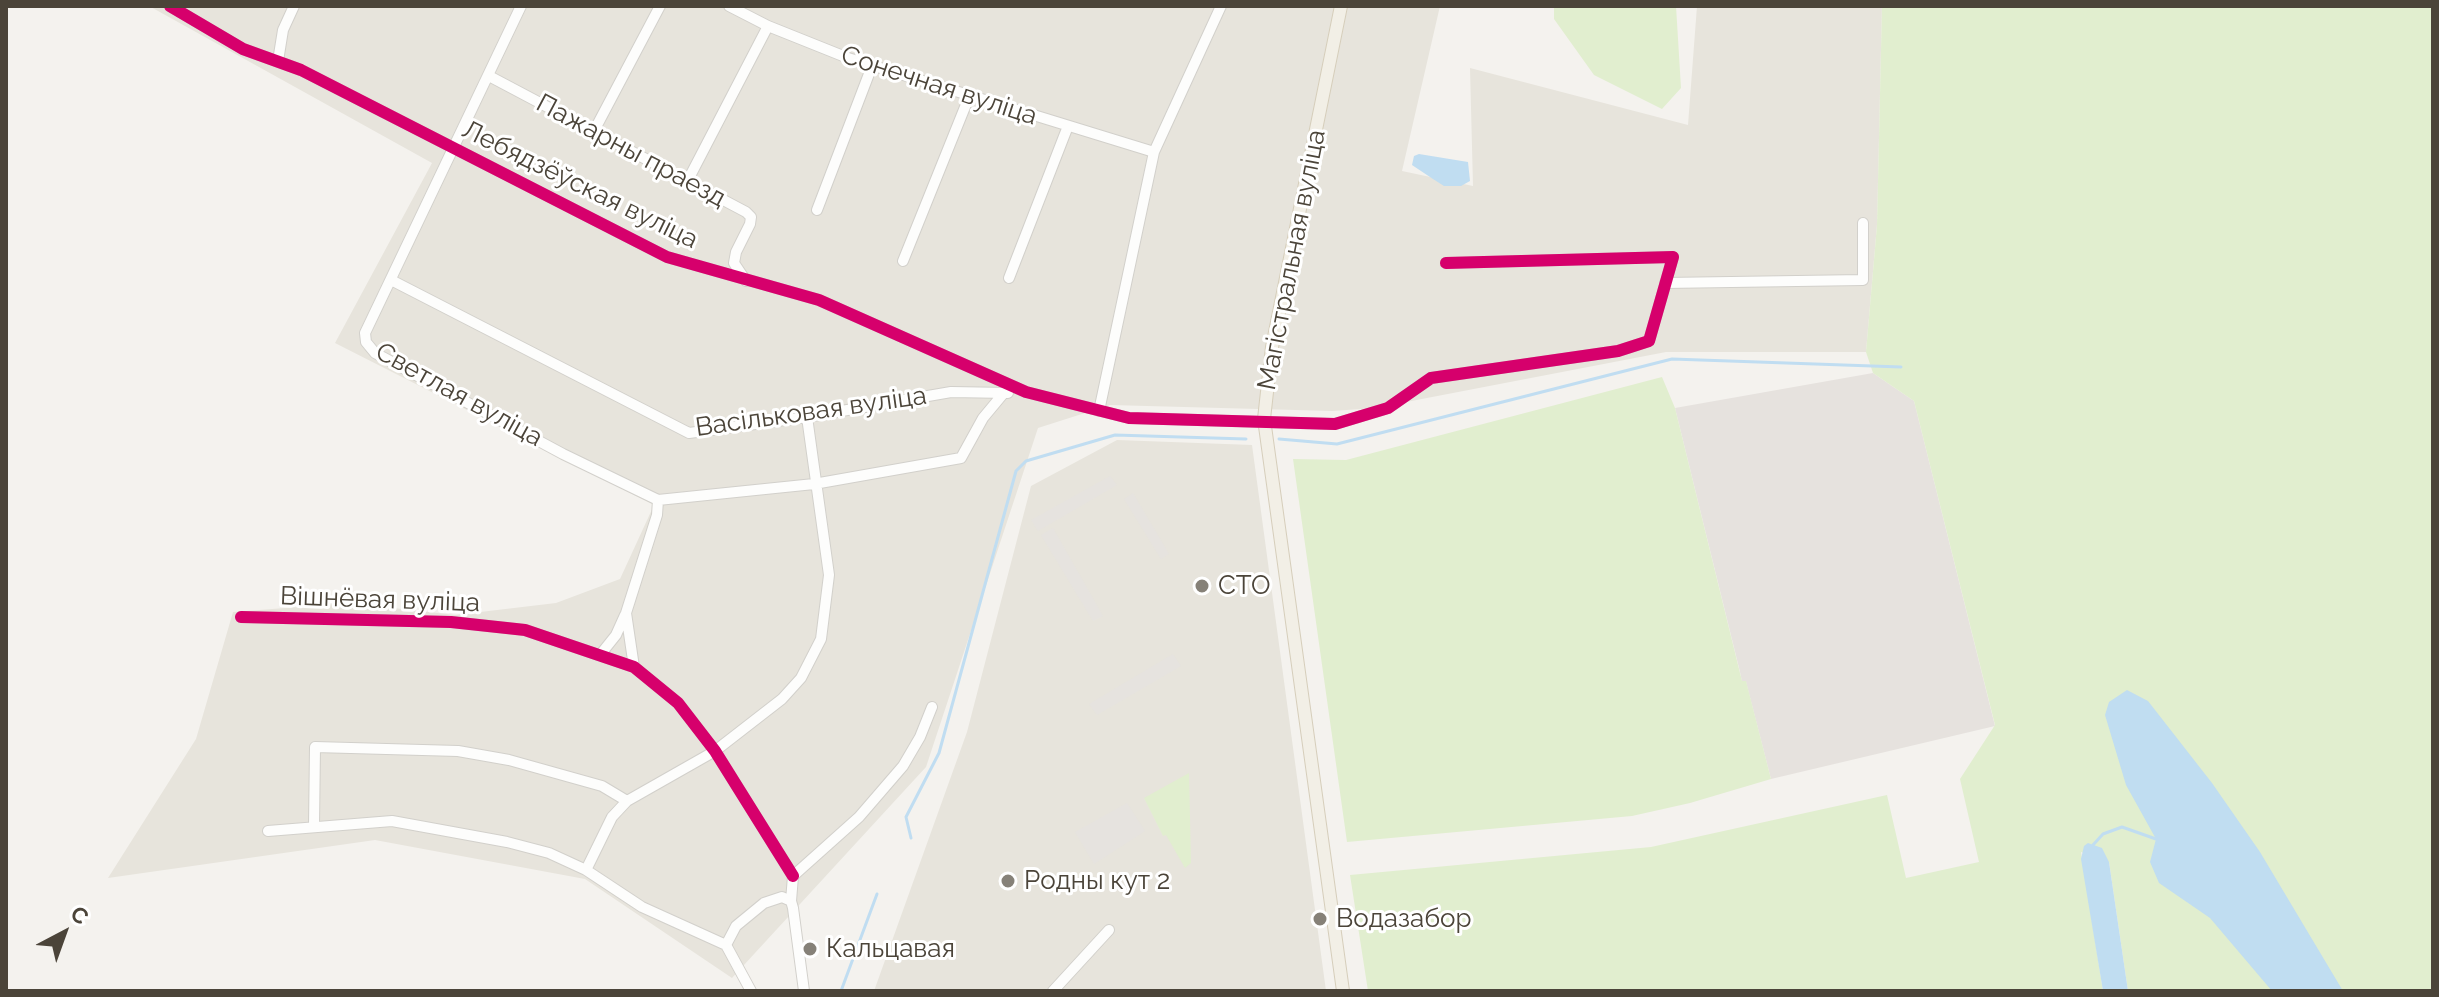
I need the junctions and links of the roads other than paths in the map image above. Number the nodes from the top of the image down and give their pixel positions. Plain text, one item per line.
1 (170, 6) edge
2 (294, 6) edge
3 (521, 6) edge
4 (660, 6) edge
5 (729, 6) edge
6 (1220, 6) edge
7 (1341, 6) edge
8 (768, 26) junction
9 (278, 61) junction
10 (872, 66) junction
11 (489, 76) junction
12 (969, 97) junction
13 (1068, 126) junction
14 (594, 131) junction
15 (454, 149) junction
16 (1154, 152) junction
17 (688, 180) junction
18 (817, 210) dead end
19 (1863, 223) dead end
20 (903, 261) dead end
21 (1446, 263) dead end
22 (1009, 278) dead end
23 (391, 280) junction
24 (746, 281) junction
25 (1665, 283) junction
26 (982, 373) junction
27 (978, 390) junction
28 (1026, 392) junction
29 (1003, 394) junction
30 (1099, 411) junction
31 (807, 417) junction
32 (1264, 419) junction
33 (814, 484) junction
34 (658, 500) junction
35 (626, 613) junction
36 (241, 617) dead end
37 (600, 655) junction
38 (634, 667) junction
39 (932, 707) dead end
40 (715, 751) junction
41 (627, 801) junction
42 (314, 826) junction
43 (268, 831) dead end
44 (586, 870) junction
45 (793, 876) junction
46 (791, 901) junction
47 (1109, 930) dead end
48 (726, 945) junction
49 (751, 991) edge
50 (804, 991) edge
51 (1053, 991) edge
52 (1343, 991) edge

1 - 9 street, Лебядзёўская вуліца
2 - 9 street
3 - 11 street, Светлая вуліца
4 - 14 street
5 - 8 street, Сонечная вуліца
6 - 16 street
7 - 32 main road, Магістральная вуліца
8 - 10 street, Сонечная вуліца
8 - 17 street
9 - 15 street, Лебядзёўская вуліца
10 - 12 street, Сонечная вуліца
10 - 18 street
11 - 14 street, Пажарны праезд
11 - 15 street, Светлая вуліца
12 - 13 street, Сонечная вуліца
12 - 20 street
13 - 16 street, Сонечная вуліца
13 - 22 street
14 - 17 street, Пажарны праезд
15 - 23 street, Светлая вуліца
15 - 24 street, Лебядзёўская вуліца
16 - 30 street
17 - 24 street, Пажарны праезд
19 - 25 street
21 - 25 street
23 - 31 street, Васільковая вуліца
23 - 34 street, Светлая вуліца
24 - 26 street, Лебядзёўская вуліца
25 - 32 street, Лебядзёўская вуліца
26 - 27 street
26 - 28 street, Лебядзёўская вуліца
27 - 29 street, Васільковая вуліца
27 - 31 street, Васільковая вуліца
28 - 29 street, Васільковая вуліца
28 - 30 street, Лебядзёўская вуліца
29 - 33 street
30 - 32 street, Лебядзёўская вуліца
31 - 33 street
32 - 52 main road, Магістральная вуліца
33 - 34 street
33 - 40 street
34 - 35 street
35 - 37 street
35 - 38 street
36 - 37 street, Вішнёвая вуліца
37 - 38 street, Вішнёвая вуліца
38 - 40 street, Вішнёвая вуліца
39 - 45 street
40 - 41 street
40 - 45 street, Вішнёвая вуліца
41 - 42 street
41 - 44 street
42 - 43 street
42 - 44 street
44 - 48 street
45 - 46 street
46 - 48 street
46 - 50 street
47 - 51 street
48 - 49 street

